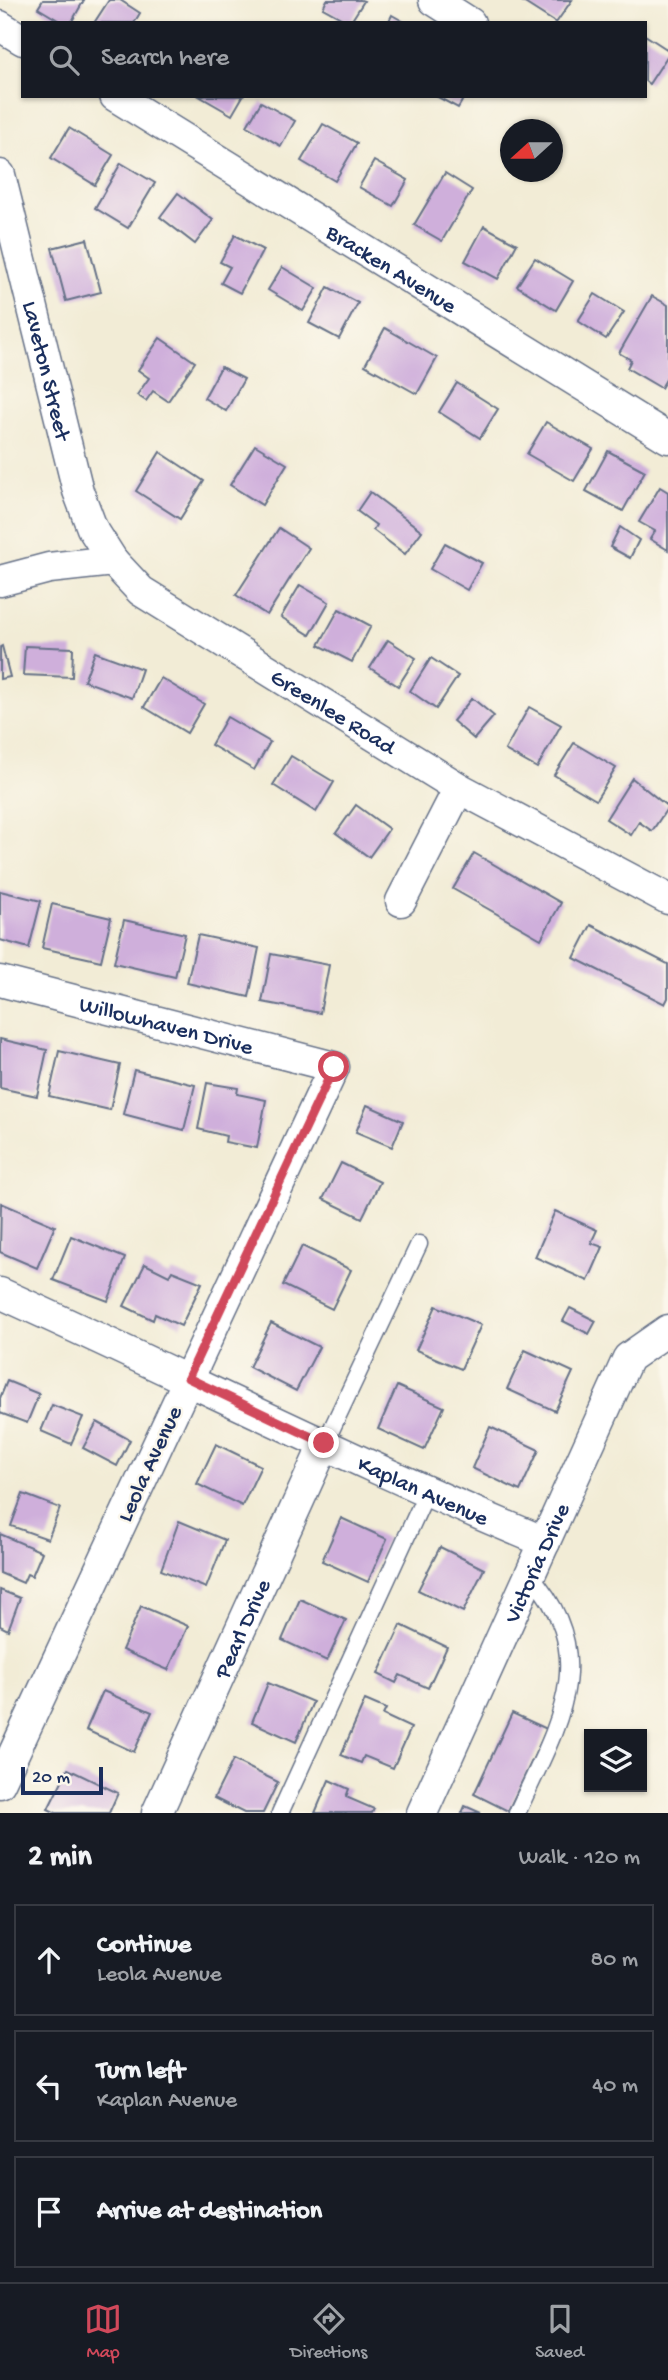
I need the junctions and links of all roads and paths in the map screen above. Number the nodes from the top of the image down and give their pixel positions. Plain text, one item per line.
1 (434, 0) edge
2 (467, 21) edge
3 (0, 26) edge
4 (21, 39) edge
5 (118, 98) edge
6 (0, 175) edge
7 (668, 438) edge
8 (113, 561) junction
9 (0, 581) edge
10 (458, 788) junction
11 (668, 900) edge
12 (401, 901) dead end
13 (0, 981) edge
14 (334, 1067) joint
15 (419, 1244) dead end
16 (0, 1293) edge
17 (668, 1330) edge
18 (188, 1378) junction
19 (324, 1443) junction
20 (426, 1493) junction
21 (545, 1542) junction
22 (530, 1574) junction
23 (0, 1783) edge
24 (157, 1813) edge
25 (280, 1813) edge
26 (422, 1813) edge
27 (517, 1813) edge

1 - 2 street
3 - 4 street
5 - 7 street, Bracken Avenue
6 - 8 street, Laveton Street
8 - 9 street
8 - 10 street, Greenlee Road
10 - 11 street, Greenlee Road
10 - 12 street
13 - 14 street, Willowhaven Drive
14 - 18 street, Leola Avenue
15 - 19 lane
16 - 18 street, Kaplan Avenue
17 - 21 street, Victoria Drive
18 - 19 street, Kaplan Avenue
18 - 23 street, Leola Avenue
19 - 20 street, Kaplan Avenue
19 - 24 street, Pearl Drive
20 - 21 street, Kaplan Avenue
20 - 25 lane
21 - 22 street, Victoria Drive
22 - 26 street, Victoria Drive
22 - 27 lane

